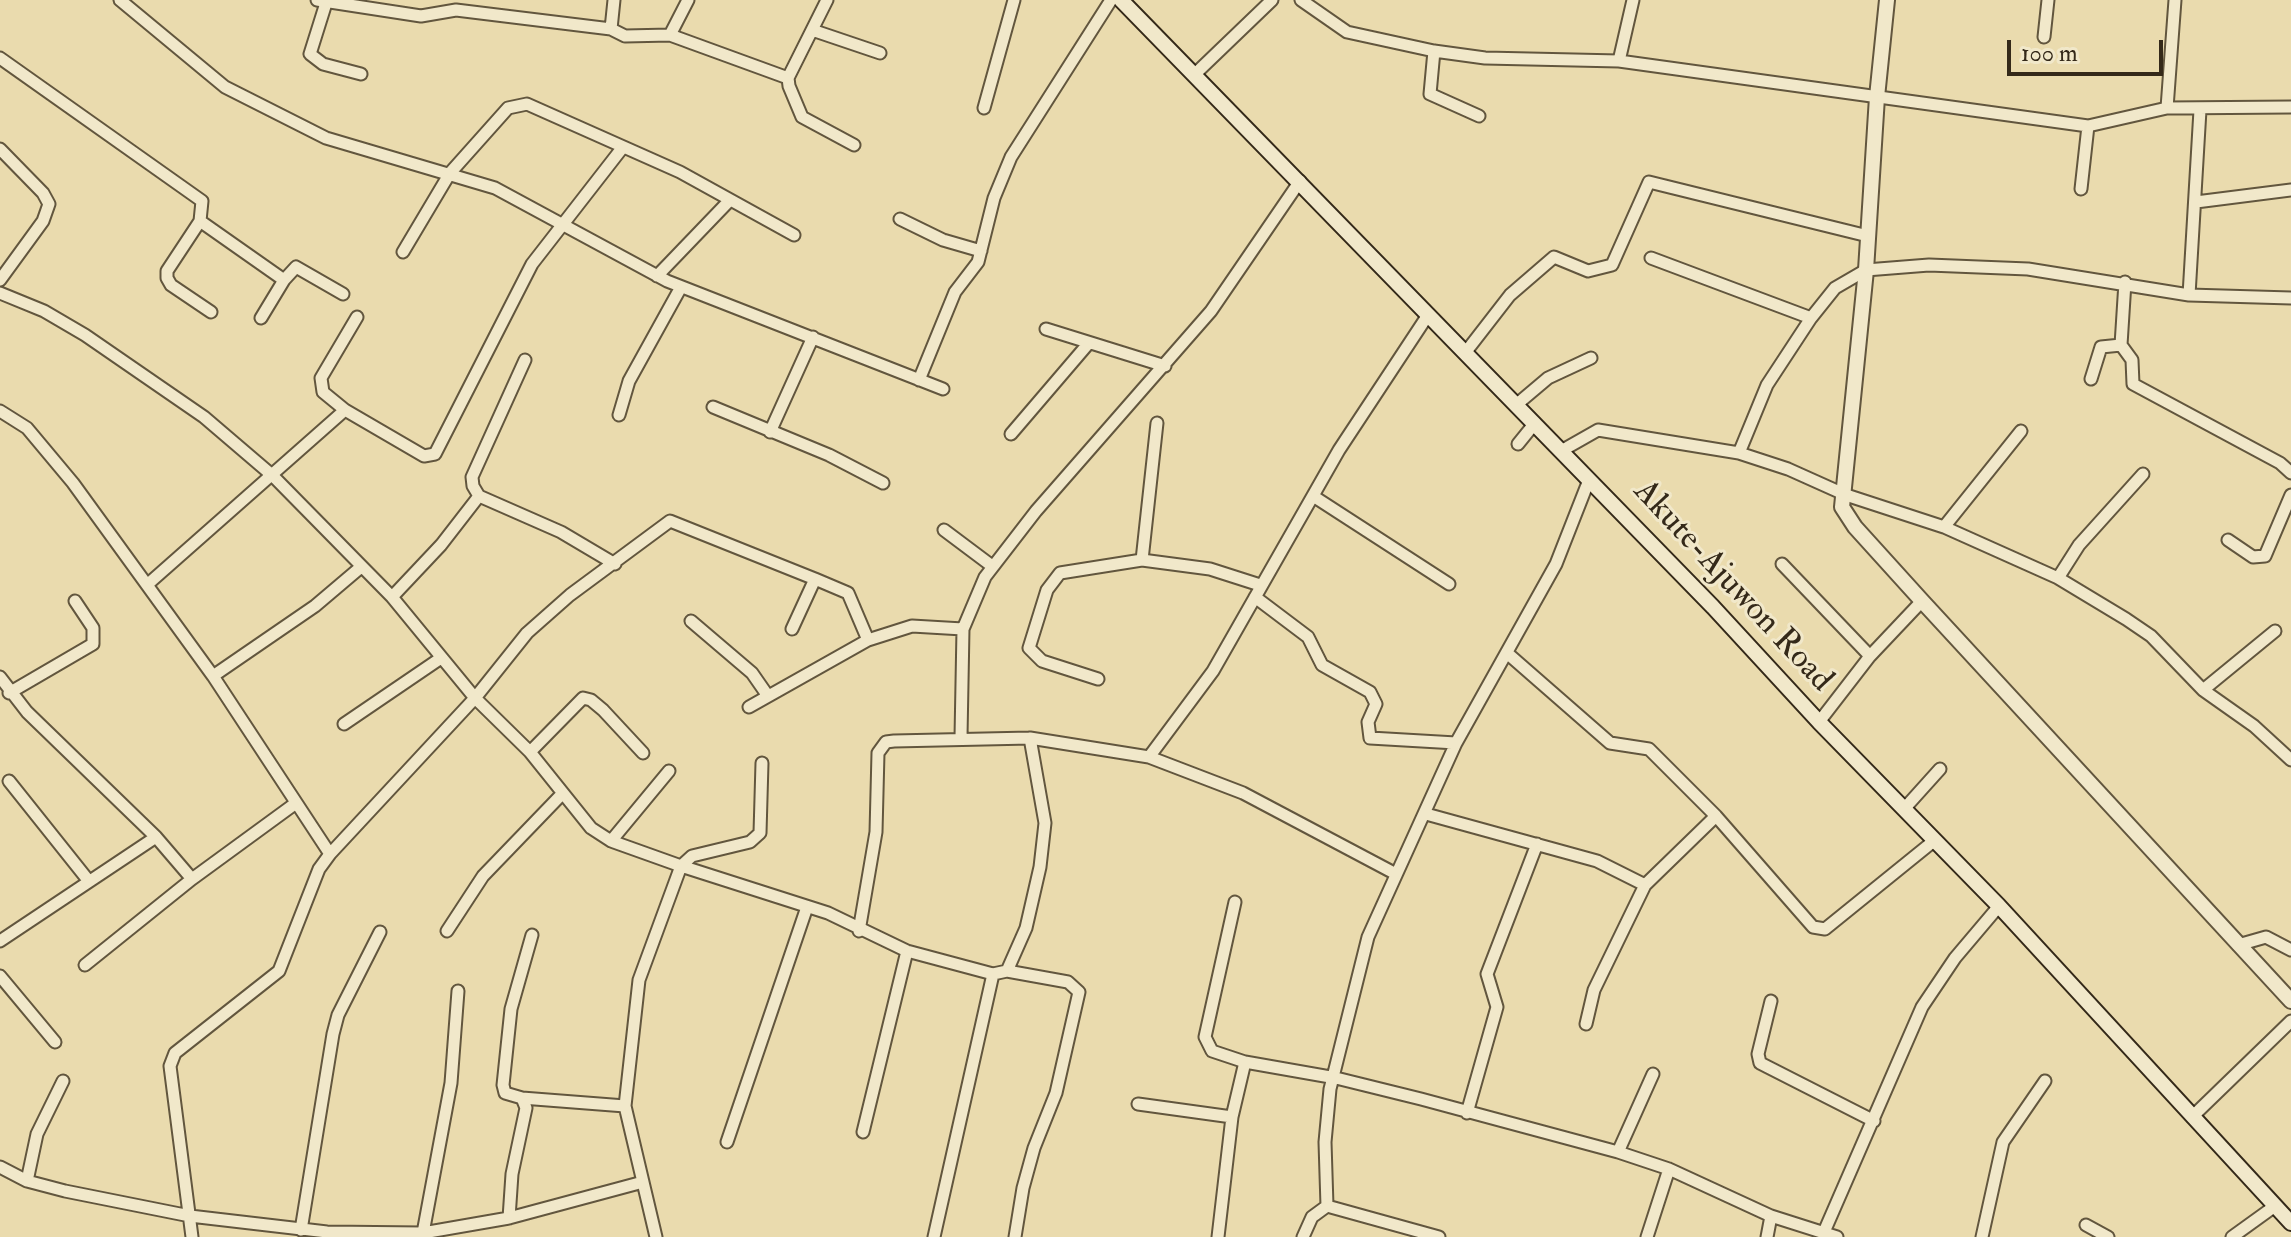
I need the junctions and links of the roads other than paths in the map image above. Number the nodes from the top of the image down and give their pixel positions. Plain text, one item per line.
1 (120, 0) edge
2 (437, 0) edge
3 (614, 0) edge
4 (688, 0) edge
5 (827, 0) edge
6 (1014, 0) edge
7 (1111, 0) edge
8 (1121, 0) edge
9 (1272, 0) edge
10 (1301, 0) edge
11 (1633, 0) edge
12 (1887, 0) edge
13 (2048, 0) edge
14 (2175, 0) edge
15 (326, 2) edge
16 (433, 15) junction
17 (611, 29) junction
18 (812, 30) junction
19 (670, 35) junction
20 (2044, 37) dead end
21 (1434, 51) junction
22 (880, 53) dead end
23 (0, 58) edge
24 (1619, 61) junction
25 (361, 74) dead end
26 (1194, 75) junction
27 (788, 78) junction
28 (1877, 97) junction
29 (2291, 107) edge
30 (984, 108) dead end
31 (2167, 108) junction
32 (2200, 110) junction
33 (1479, 116) dead end
34 (2088, 126) junction
35 (854, 145) dead end
36 (623, 147) junction
37 (0, 149) edge
38 (450, 173) junction
39 (1300, 181) junction
40 (2081, 189) dead end
41 (2291, 190) edge
42 (730, 200) junction
43 (2196, 202) junction
44 (900, 219) dead end
45 (200, 221) junction
46 (561, 223) junction
47 (794, 235) dead end
48 (1868, 236) junction
49 (981, 251) junction
50 (403, 252) dead end
51 (1651, 258) dead end
52 (1866, 270) junction
53 (657, 276) junction
54 (0, 280) edge
55 (284, 280) junction
56 (2125, 282) junction
57 (681, 287) junction
58 (0, 293) edge
59 (343, 294) dead end
60 (2189, 295) junction
61 (2291, 298) edge
62 (211, 312) dead end
63 (1428, 315) junction
64 (357, 317) dead end
65 (261, 318) dead end
66 (1811, 318) junction
67 (1046, 329) dead end
68 (813, 337) junction
69 (1088, 344) junction
70 (2121, 345) junction
71 (1465, 353) junction
72 (1591, 358) dead end
73 (525, 360) dead end
74 (1165, 366) junction
75 (2091, 379) dead end
76 (919, 380) junction
77 (943, 389) dead end
78 (1516, 405) junction
79 (713, 407) dead end
80 (345, 410) junction
81 (0, 411) edge
82 (619, 415) dead end
83 (1157, 423) dead end
84 (1535, 423) junction
85 (2021, 431) dead end
86 (770, 432) junction
87 (1011, 434) dead end
88 (1518, 444) dead end
89 (1561, 451) junction
90 (1739, 453) junction
91 (2291, 473) edge
92 (2143, 474) dead end
93 (273, 476) junction
94 (1589, 480) junction
95 (883, 483) dead end
96 (1846, 495) junction
97 (2291, 495) edge
98 (479, 496) junction
99 (1313, 496) junction
100 (1944, 527) junction
101 (944, 530) dead end
102 (2228, 540) dead end
103 (1142, 560) junction
104 (615, 564) junction
105 (1782, 564) dead end
106 (992, 566) junction
107 (361, 567) junction
108 (2058, 578) junction
109 (815, 579) junction
110 (148, 584) junction
111 (1449, 584) dead end
112 (1260, 585) junction
113 (392, 597) junction
114 (1255, 597) junction
115 (75, 601) dead end
116 (1922, 601) junction
117 (691, 621) dead end
118 (792, 629) dead end
119 (963, 629) junction
120 (2275, 631) dead end
121 (868, 640) junction
122 (1507, 653) junction
123 (1870, 656) junction
124 (441, 658) junction
125 (213, 676) junction
126 (0, 677) edge
127 (1098, 679) dead end
128 (2203, 690) junction
129 (9, 693) junction
130 (768, 696) junction
131 (475, 698) junction
132 (749, 707) dead end
133 (1819, 722) junction
134 (344, 724) dead end
135 (961, 737) junction
136 (1030, 738) junction
137 (1456, 743) junction
138 (530, 752) junction
139 (643, 753) dead end
140 (1149, 757) junction
141 (2291, 760) edge
142 (762, 763) dead end
143 (1940, 769) dead end
144 (669, 771) dead end
145 (9, 781) dead end
146 (562, 794) junction
147 (296, 803) junction
148 (1904, 809) junction
149 (1426, 814) junction
150 (1716, 816) junction
151 (156, 837) junction
152 (1935, 840) junction
153 (611, 841) junction
154 (1537, 844) junction
155 (330, 854) junction
156 (681, 866) junction
157 (1396, 874) junction
158 (192, 879) junction
159 (88, 880) junction
160 (1645, 885) junction
161 (1235, 902) dead end
162 (1999, 906) junction
163 (807, 907) junction
164 (447, 931) dead end
165 (859, 931) junction
166 (380, 932) dead end
167 (532, 935) dead end
168 (0, 941) edge
169 (2238, 945) junction
170 (2291, 950) edge
171 (907, 951) junction
172 (85, 965) dead end
173 (1007, 971) junction
174 (993, 974) junction
175 (0, 976) edge
176 (458, 991) dead end
177 (1771, 1001) dead end
178 (2291, 1001) edge
179 (2291, 1021) edge
180 (1586, 1024) dead end
181 (55, 1042) dead end
182 (1245, 1062) junction
183 (1653, 1074) dead end
184 (1336, 1078) junction
185 (63, 1081) dead end
186 (2045, 1081) dead end
187 (522, 1098) junction
188 (1138, 1104) dead end
189 (625, 1106) junction
190 (1467, 1113) junction
191 (1232, 1117) junction
192 (2192, 1117) junction
193 (1874, 1121) junction
194 (863, 1132) dead end
195 (727, 1142) dead end
196 (1618, 1152) junction
197 (0, 1167) edge
198 (1669, 1169) junction
199 (27, 1181) junction
200 (643, 1182) junction
201 (1327, 1206) junction
202 (2275, 1206) junction
203 (190, 1216) junction
204 (1771, 1216) junction
205 (509, 1218) junction
206 (2291, 1223) edge
207 (2086, 1225) dead end
208 (301, 1230) junction
209 (1824, 1232) junction
210 (423, 1233) junction
211 (192, 1237) edge
212 (656, 1237) edge
213 (934, 1237) edge
214 (1015, 1237) edge
215 (1218, 1237) edge
216 (1303, 1237) edge
217 (1439, 1237) edge
218 (1647, 1237) edge
219 (1767, 1237) edge
220 (1837, 1237) edge
221 (1982, 1237) edge
222 (2108, 1237) edge
223 (2232, 1237) edge

1 - 38 street
2 - 16 street
3 - 17 street
4 - 19 street
5 - 18 street
6 - 30 street
7 - 49 street
8 - 26 main road, Akute-Ajuwon Road
9 - 26 street
10 - 21 street
11 - 24 street
12 - 28 main road
13 - 20 street
14 - 31 street
15 - 16 street
15 - 25 street
16 - 17 street
17 - 19 street
18 - 22 street
18 - 27 street
19 - 27 street
21 - 24 street
21 - 33 street
23 - 45 street
24 - 28 street
26 - 39 main road, Akute-Ajuwon Road
27 - 35 street
28 - 34 street
28 - 48 main road
29 - 32 street
31 - 32 street
31 - 34 street
32 - 43 street
34 - 40 street
36 - 38 street
36 - 42 street
36 - 46 street
37 - 54 street
38 - 46 street
38 - 50 street
39 - 63 main road, Akute-Ajuwon Road
39 - 74 street
41 - 43 street
42 - 47 street
42 - 53 street
43 - 60 street
44 - 49 street
45 - 55 street
45 - 62 street
46 - 53 street
46 - 80 street
48 - 52 main road
48 - 71 street
49 - 76 street
51 - 66 street
52 - 56 street
52 - 66 street
52 - 96 main road
53 - 57 street
55 - 59 street
55 - 65 street
56 - 60 street
56 - 70 street
57 - 68 street
57 - 82 street
58 - 93 street
60 - 61 street
63 - 71 main road, Akute-Ajuwon Road
63 - 99 street
64 - 80 street
66 - 90 street
67 - 69 street
68 - 76 street
68 - 86 street
69 - 74 street
69 - 87 street
70 - 75 street
70 - 91 street
71 - 78 main road, Akute-Ajuwon Road
72 - 78 street
73 - 98 street
74 - 106 street
76 - 77 street
78 - 84 main road, Akute-Ajuwon Road
79 - 86 street
80 - 93 street
81 - 110 street
83 - 103 street
84 - 88 street
84 - 89 main road, Akute-Ajuwon Road
85 - 100 street
86 - 95 street
89 - 90 street
89 - 94 main road, Akute-Ajuwon Road
90 - 96 street
92 - 108 street
93 - 107 street
93 - 110 street
94 - 122 street
94 - 133 main road, Akute-Ajuwon Road
96 - 100 street
96 - 116 main road
97 - 102 street
98 - 104 street
98 - 113 street
99 - 111 street
99 - 112 street
100 - 108 street
101 - 106 street
103 - 112 street
103 - 127 street
104 - 109 street
104 - 131 street
105 - 123 street
106 - 119 street
107 - 113 street
107 - 125 street
108 - 128 street
109 - 118 street
109 - 121 street
110 - 125 street
112 - 114 street
113 - 124 street
114 - 137 street
114 - 140 street
115 - 129 street
116 - 123 street
116 - 169 main road
117 - 130 street
119 - 121 street
119 - 135 street
120 - 128 street
121 - 130 street
122 - 137 street
122 - 150 street
123 - 133 street
124 - 131 street
124 - 134 street
125 - 147 street
126 - 129 street
128 - 141 street
129 - 151 street
130 - 132 street
131 - 138 street
131 - 155 street
133 - 148 main road, Akute-Ajuwon Road
135 - 136 street
135 - 165 street
136 - 140 street
136 - 173 street
137 - 149 street
138 - 139 street
138 - 146 street
140 - 157 street
142 - 156 street
143 - 148 street
144 - 153 street
145 - 159 street
146 - 153 street
146 - 164 street
147 - 155 street
147 - 158 street
148 - 152 main road, Akute-Ajuwon Road
149 - 154 street
149 - 157 street
150 - 152 street
150 - 160 street
151 - 158 street
151 - 159 street
152 - 162 main road, Akute-Ajuwon Road
153 - 156 street
154 - 160 street
154 - 190 street
155 - 203 street
156 - 163 street
156 - 189 street
157 - 184 street
158 - 172 street
159 - 168 street
160 - 180 street
161 - 182 street
162 - 192 main road, Akute-Ajuwon Road
162 - 193 street
163 - 165 street
163 - 195 street
165 - 171 street
166 - 208 street
167 - 187 street
169 - 170 street
169 - 178 main road
171 - 174 street
171 - 194 street
173 - 174 street
173 - 214 street
174 - 213 street
175 - 181 street
176 - 210 street
177 - 193 street
179 - 192 street
182 - 184 street
182 - 191 street
183 - 196 street
184 - 190 street
184 - 201 street
185 - 199 street
186 - 221 street
187 - 189 street
187 - 205 street
188 - 191 street
189 - 200 street
190 - 196 street
191 - 215 street
192 - 202 main road, Akute-Ajuwon Road
193 - 209 street
196 - 198 street
197 - 199 street
198 - 204 street
198 - 218 street
199 - 203 street
200 - 205 street
200 - 212 street
201 - 216 street
201 - 217 street
202 - 206 main road, Akute-Ajuwon Road
202 - 223 street
203 - 208 street
203 - 211 street
204 - 209 street
204 - 219 street
205 - 210 street
207 - 222 street
208 - 210 street
209 - 220 street

